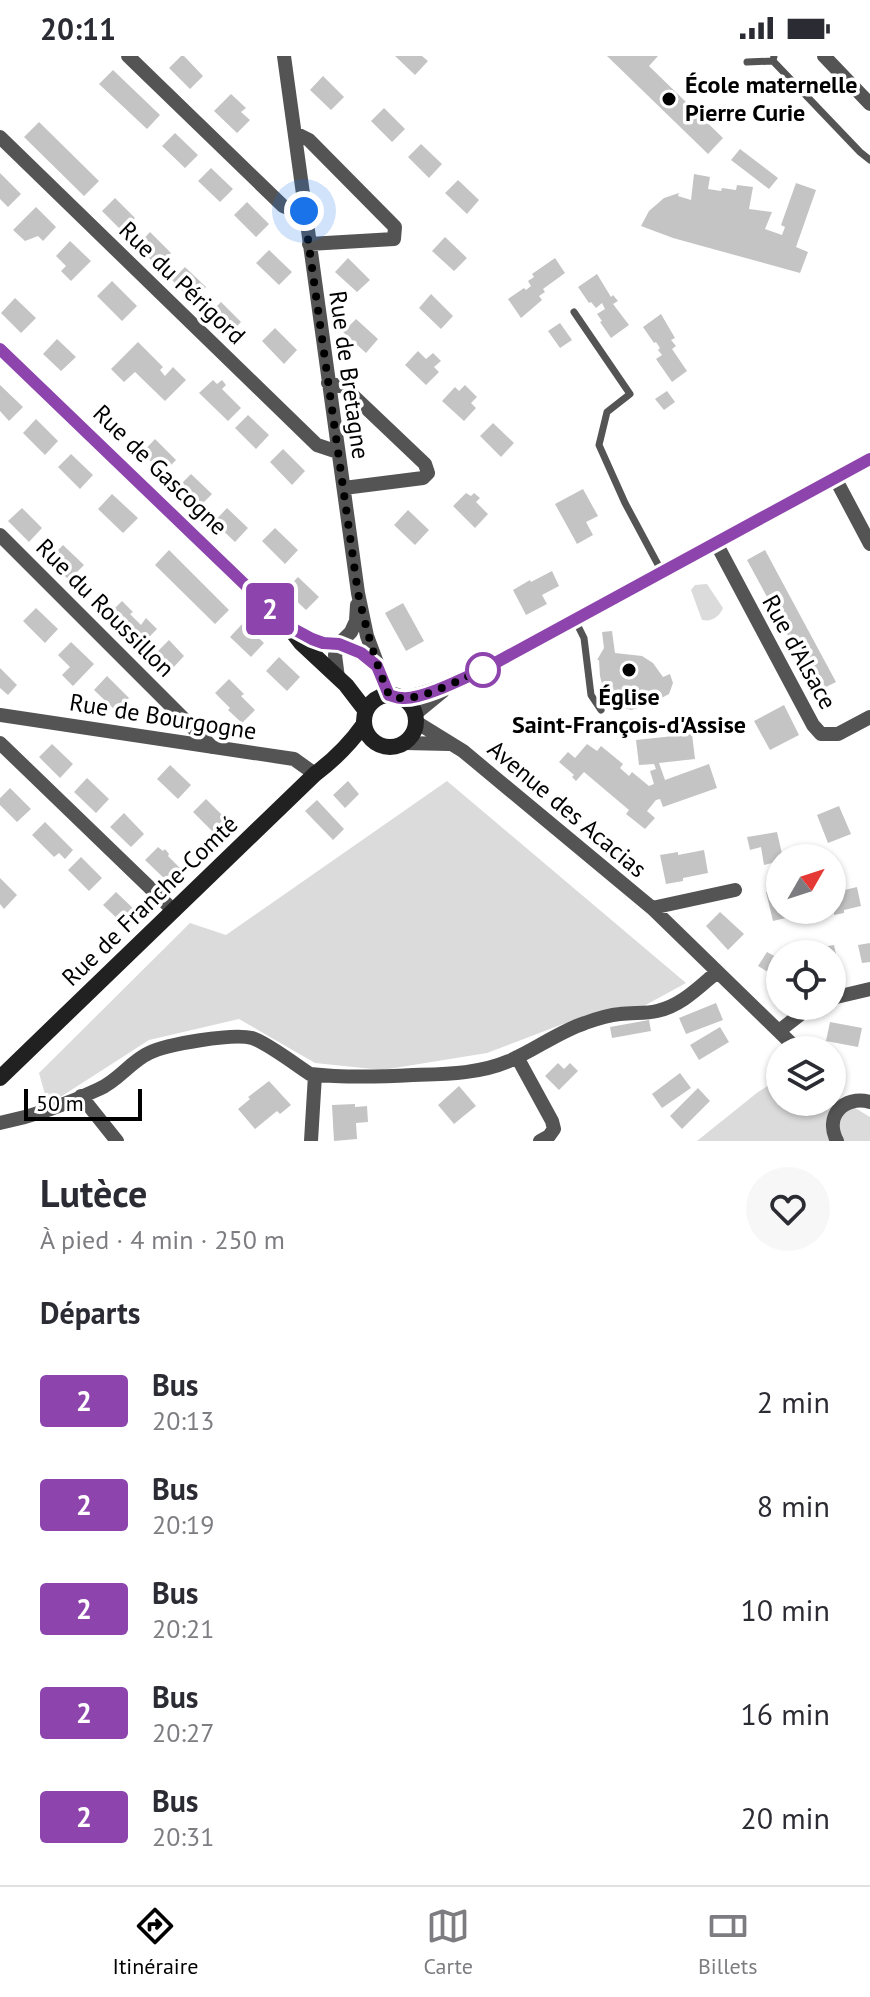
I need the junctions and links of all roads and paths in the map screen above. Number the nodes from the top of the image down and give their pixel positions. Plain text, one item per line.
1 (128, 56) edge
2 (284, 56) edge
3 (824, 56) edge
4 (774, 58) edge
5 (747, 62) dead end
6 (870, 104) edge
7 (295, 133) junction
8 (0, 137) edge
9 (870, 160) edge
10 (304, 211) junction
11 (309, 244) junction
12 (574, 312) dead end
13 (0, 349) edge
14 (328, 383) junction
15 (338, 452) junction
16 (870, 459) edge
17 (835, 478) junction
18 (344, 488) junction
19 (0, 535) edge
20 (716, 543) junction
21 (870, 544) edge
22 (662, 572) junction
23 (358, 593) junction
24 (575, 620) junction
25 (288, 626) junction
26 (339, 644) junction
27 (377, 666) junction
28 (338, 678) junction
29 (453, 683) junction
30 (395, 697) junction
31 (601, 710) dead end
32 (0, 715) edge
33 (365, 717) junction
34 (870, 717) edge
35 (416, 718) junction
36 (0, 743) edge
37 (376, 743) junction
38 (405, 743) junction
39 (453, 745) junction
40 (212, 747) junction
41 (335, 759) junction
42 (315, 774) junction
43 (735, 890) dead end
44 (652, 908) junction
45 (174, 911) junction
46 (717, 972) junction
47 (870, 989) edge
48 (846, 995) edge
49 (793, 1020) edge
50 (779, 1031) junction
51 (784, 1036) edge
52 (517, 1057) junction
53 (315, 1075) junction
54 (0, 1078) edge
55 (81, 1096) junction
56 (870, 1102) edge
57 (846, 1104) edge
58 (835, 1116) edge
59 (0, 1123) edge
60 (117, 1141) edge
61 (311, 1141) edge
62 (540, 1141) edge
63 (837, 1141) edge

1 - 10 street
2 - 7 street, Rue de Bretagne
3 - 6 street
4 - 5 lane
4 - 9 lane
7 - 10 street, Rue de Bretagne
7 - 11 street
8 - 15 street, Rue du Périgord
10 - 11 street, Rue de Bretagne
11 - 14 street, Rue de Bretagne
12 - 22 lane
13 - 25 street, Rue de Gascogne
14 - 15 street, Rue de Bretagne
14 - 18 street
15 - 18 street, Rue de Bretagne
16 - 17 street
17 - 20 street
17 - 21 street
18 - 23 street, Rue de Bretagne
19 - 40 street, Rue du Roussillon
20 - 22 street
20 - 34 street, Rue d'Alsace
22 - 24 street
23 - 26 street
23 - 27 street, Rue de Bretagne
24 - 29 street
24 - 31 lane
25 - 26 street, Rue de Gascogne
25 - 28 street, Rue de Gascogne
26 - 27 street, Rue de Gascogne
26 - 28 street
27 - 30 street, Rue de Bretagne
28 - 33 street, Rue de Gascogne
29 - 30 street
29 - 35 street
30 - 33 street
30 - 35 street
32 - 40 street, Rue de Bourgogne
33 - 37 street
33 - 41 street, Rue de Franche-Comté
35 - 38 street
35 - 39 street, Avenue des Acacias
36 - 45 street
37 - 38 street
37 - 41 street, Rue de Franche-Comté
38 - 39 street, Avenue des Acacias
39 - 44 street, Avenue des Acacias
40 - 42 street, Rue de Bourgogne
41 - 42 street, Rue de Franche-Comté
42 - 45 street, Rue de Franche-Comté
43 - 44 street, Avenue des Acacias
44 - 46 street, Avenue des Acacias
45 - 54 street, Rue de Franche-Comté
46 - 50 street, Avenue des Acacias
46 - 52 street
47 - 48 street
49 - 50 street
50 - 51 street, Avenue des Acacias
52 - 53 street
52 - 62 street
53 - 55 street
53 - 61 street
55 - 59 street
55 - 60 street
56 - 57 street
58 - 63 street

